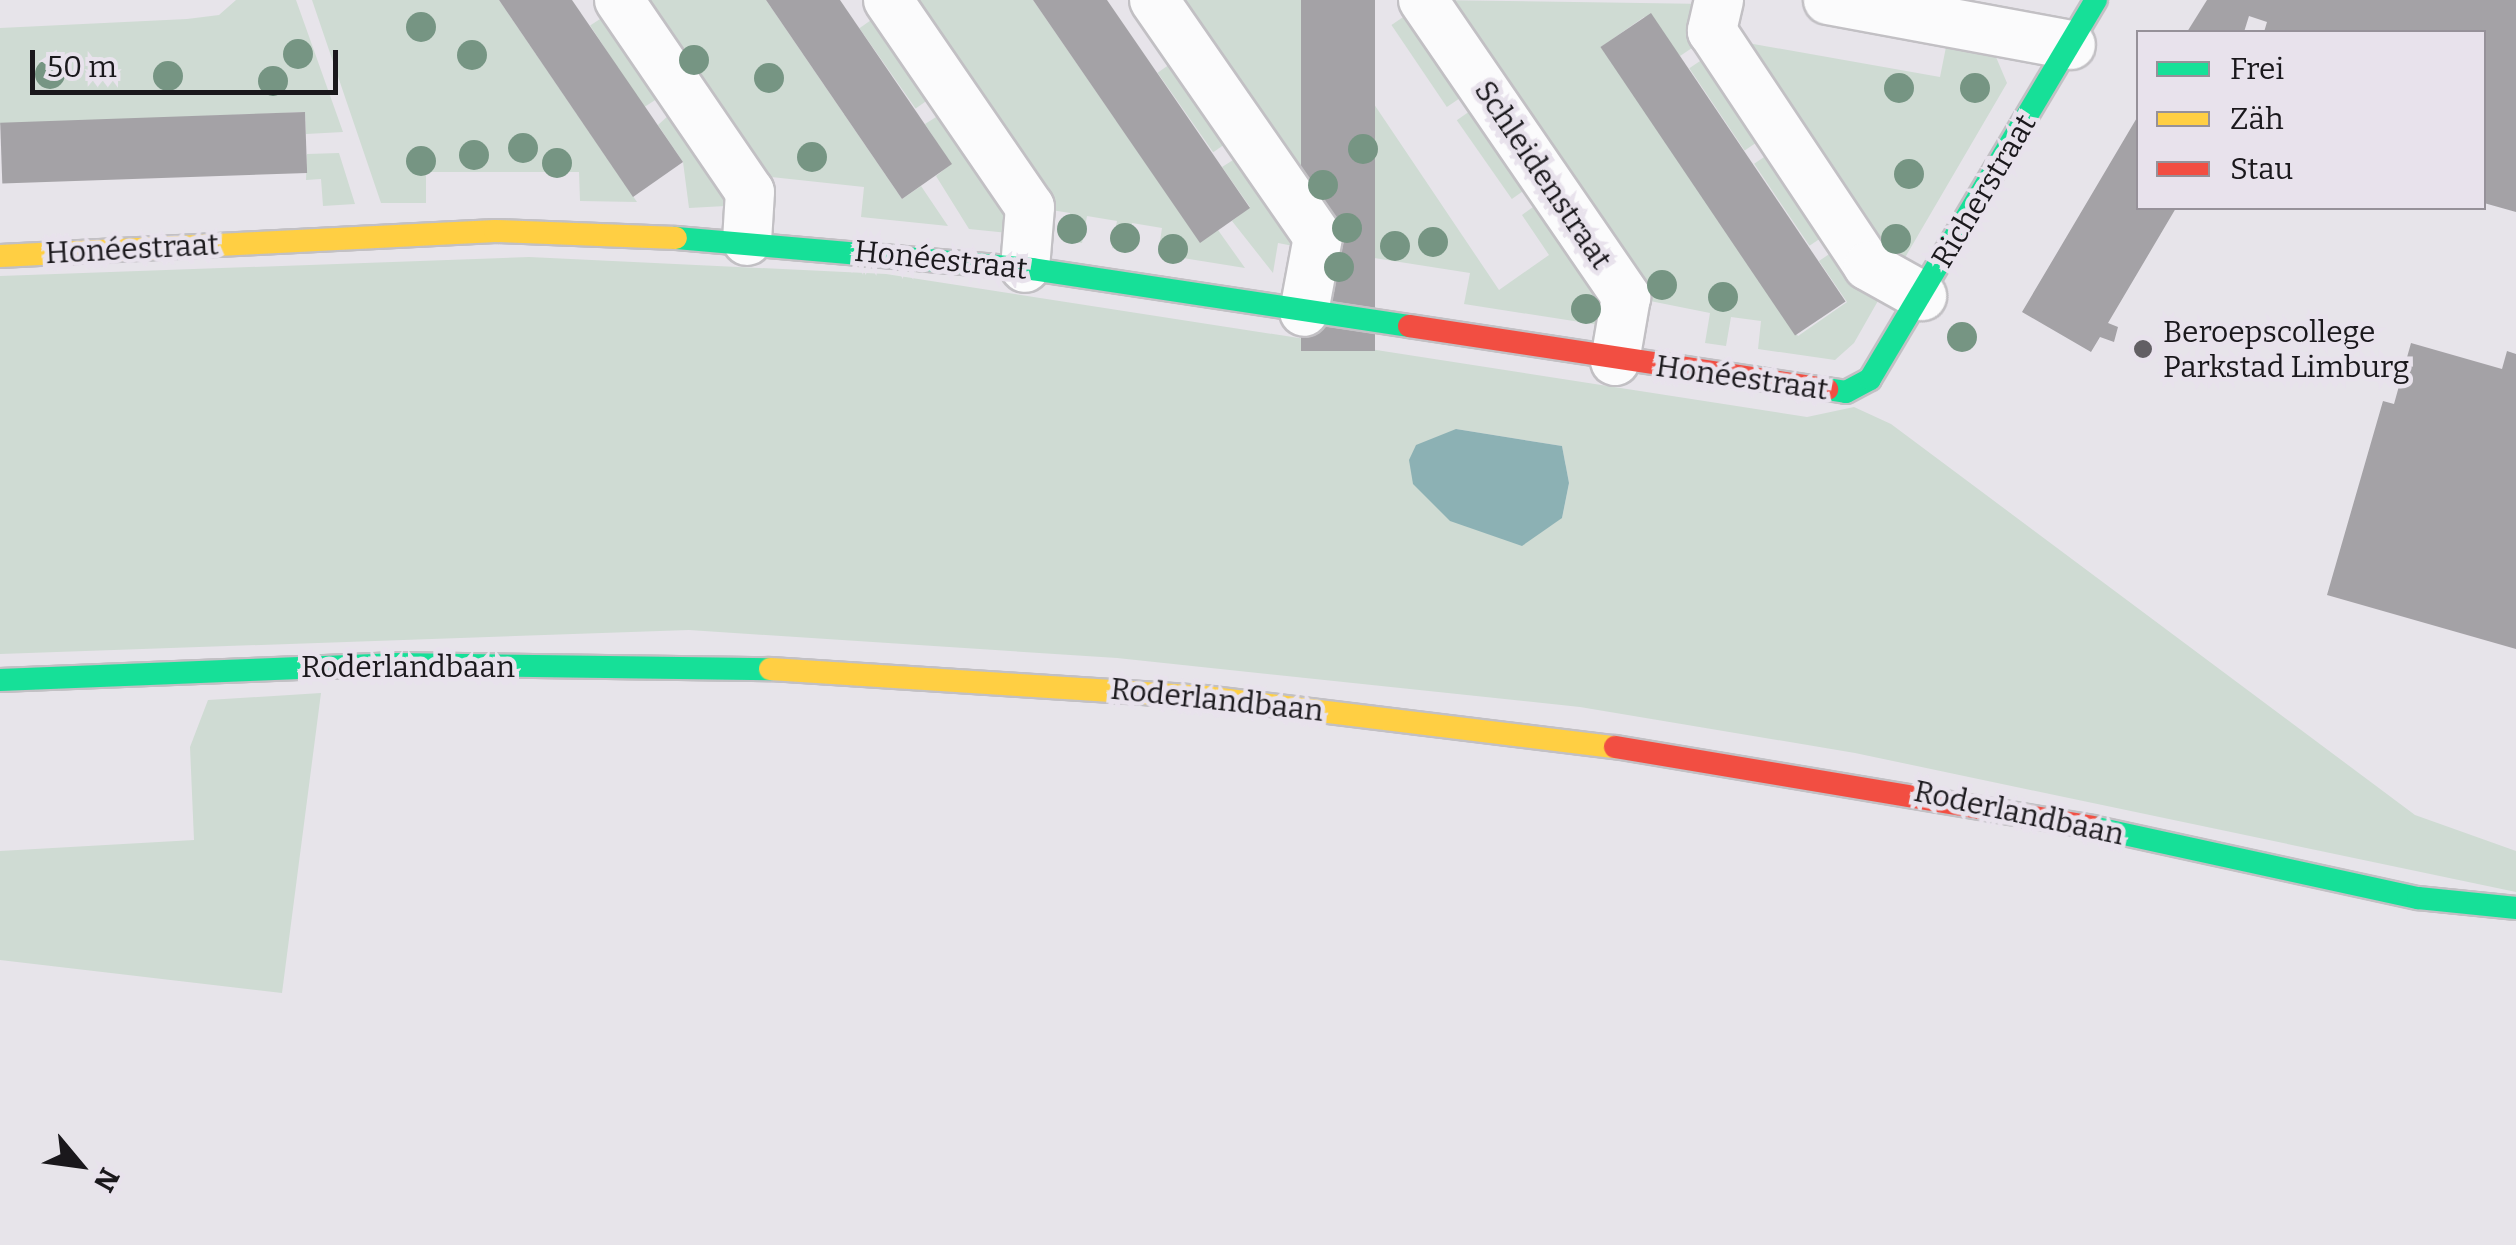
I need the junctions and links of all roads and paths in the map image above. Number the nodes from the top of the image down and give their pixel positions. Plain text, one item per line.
1 (619, 0) edge
2 (888, 0) edge
3 (1154, 0) edge
4 (1423, 0) edge
5 (1719, 0) edge
6 (1828, 0) edge
7 (2096, 0) edge
8 (2071, 45) junction
9 (747, 240) junction
10 (0, 256) edge
11 (1025, 268) junction
12 (1922, 296) junction
13 (1304, 312) junction
14 (1615, 361) junction
15 (1870, 379) joint
16 (0, 680) edge
17 (2418, 898) junction
18 (2516, 908) edge
19 (2514, 937) edge

1 - 9 street
2 - 11 street
3 - 13 street
4 - 14 street, Schleidenstraat
5 - 12 street
6 - 8 street
7 - 8 main road, Richerstraat
8 - 12 main road, Richerstraat
9 - 10 main road, Honéestraat
9 - 11 main road, Honéestraat
11 - 13 main road, Honéestraat
12 - 15 main road, Richerstraat
13 - 14 main road, Honéestraat
14 - 15 main road, Honéestraat
16 - 17 main road, Roderlandbaan
17 - 18 main road, Roderlandbaan
17 - 19 main road, Roderlandbaan

